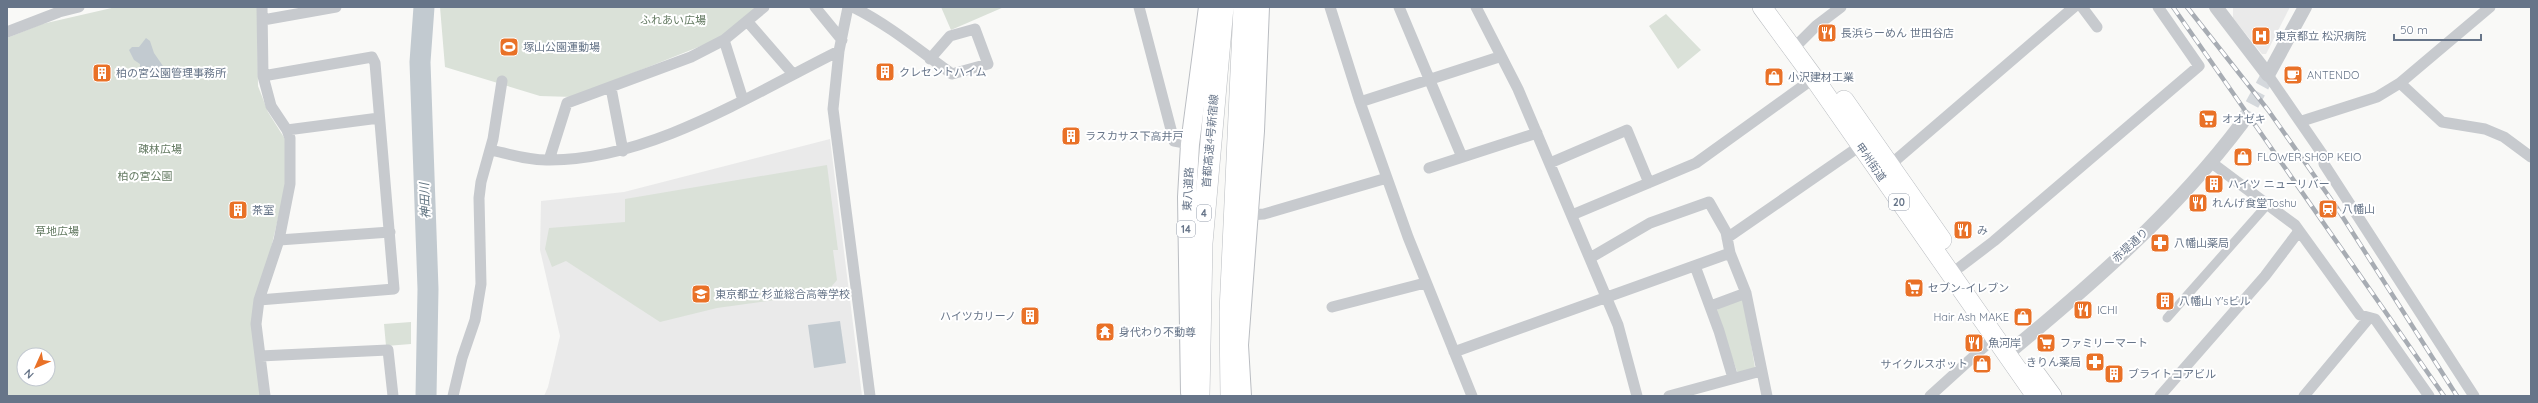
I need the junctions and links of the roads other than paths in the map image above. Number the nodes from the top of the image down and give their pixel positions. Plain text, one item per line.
1 (79, 7) edge
2 (262, 7) edge
3 (336, 7) edge
4 (764, 7) edge
5 (815, 7) edge
6 (848, 7) edge
7 (853, 7) edge
8 (1139, 7) edge
9 (1204, 7) edge
10 (1208, 7) edge
11 (1223, 7) edge
12 (1244, 7) edge
13 (1260, 7) edge
14 (1264, 7) edge
15 (1330, 7) edge
16 (1399, 7) edge
17 (1476, 7) edge
18 (1762, 7) edge
19 (1778, 7) edge
20 (1841, 7) edge
21 (2074, 7) edge
22 (2082, 7) edge
23 (2158, 7) edge
24 (2216, 7) edge
25 (2305, 7) edge
26 (2490, 7) edge
27 (263, 20) junction
28 (747, 21) junction
29 (2097, 27) dead end
30 (1221, 30) junction
31 (7, 32) edge
32 (1242, 33) junction
33 (724, 40) junction
34 (842, 40) junction
35 (1798, 45) junction
36 (839, 51) junction
37 (1500, 57) junction
38 (930, 59) junction
39 (1201, 63) junction
40 (793, 74) junction
41 (2268, 75) junction
42 (263, 76) junction
43 (1814, 78) junction
44 (502, 81) dead end
45 (1430, 81) junction
46 (2400, 83) junction
47 (612, 88) junction
48 (743, 100) junction
49 (1360, 102) junction
50 (379, 118) junction
51 (2302, 122) junction
52 (2242, 123) tunnel mouth
53 (287, 130) junction
54 (1255, 131) junction
55 (1537, 133) junction
56 (1190, 144) junction
57 (1860, 146) junction
58 (490, 150) junction
59 (623, 151) junction
60 (1462, 157) junction
61 (2531, 158) edge
62 (549, 160) junction
63 (1550, 163) junction
64 (2212, 163) junction
65 (1890, 165) junction
66 (1429, 168) dead end
67 (1387, 178) junction
68 (1648, 184) junction
69 (2267, 205) junction
70 (1248, 215) junction
71 (1572, 215) junction
72 (390, 232) junction
73 (2300, 232) junction
74 (1727, 238) junction
75 (278, 240) junction
76 (1730, 253) junction
77 (1590, 258) junction
78 (1695, 266) junction
79 (1960, 267) junction
80 (1425, 283) junction
81 (1746, 293) junction
82 (1607, 297) junction
83 (259, 300) junction
84 (1711, 306) junction
85 (1332, 307) dead end
86 (2167, 318) dead end
87 (2369, 318) junction
88 (1999, 334) junction
89 (2011, 350) junction
90 (1454, 352) junction
91 (260, 356) junction
92 (1761, 371) junction
93 (1733, 378) junction
94 (1472, 394) edge
95 (265, 396) edge
96 (393, 396) edge
97 (453, 396) edge
98 (870, 396) edge
99 (1190, 396) edge
100 (1199, 396) edge
101 (1209, 396) edge
102 (1218, 396) edge
103 (1231, 396) edge
104 (1242, 396) edge
105 (1637, 396) edge
106 (1669, 396) edge
107 (1767, 396) edge
108 (1930, 396) edge
109 (2036, 396) edge
110 (2052, 396) edge
111 (2160, 396) edge
112 (2304, 396) edge
113 (2429, 396) edge
114 (2474, 396) edge

1 - 31 street
2 - 27 street
3 - 27 street
4 - 28 street
5 - 34 street
6 - 34 street
7 - 38 street
8 - 56 street
9 - 39 main road, 14
10 - 39 main road, 東八道路 / 14
11 - 30 highway, 首都高速4号新宿線 / 4
12 - 32 highway
13 - 54 main road
14 - 54 main road
15 - 49 street
16 - 45 street
17 - 37 street
18 - 35 highway, 甲州街道 / 20
19 - 35 highway, 甲州街道 / 20
20 - 35 street
21 - 65 street
22 - 29 street
23 - 79 street
24 - 41 street
25 - 41 street
26 - 46 street
27 - 42 street
28 - 33 street
28 - 40 street
30 - 100 highway, 首都高速4号新宿線 / 4
30 - 101 highway
32 - 102 highway
32 - 103 highway
33 - 47 street
33 - 48 street
34 - 36 street
35 - 43 highway, 甲州街道 / 20
35 - 65 highway, 甲州街道 / 20
36 - 40 street
36 - 98 street
37 - 45 street
37 - 55 street
38 - 38 street
39 - 56 main road, 東八道路 / 14
40 - 48 street
41 - 51 street
42 - 50 street
42 - 53 street
43 - 57 highway, 甲州街道 / 20
43 - 68 street
44 - 58 street
45 - 49 street
45 - 60 street
46 - 51 street
46 - 61 street
47 - 59 street
47 - 62 street
48 - 59 street
49 - 67 street
50 - 53 street
50 - 72 street
51 - 114 street
52 - 64 street, 赤堤通り
53 - 75 street
54 - 70 main road
55 - 60 street
55 - 63 street
56 - 99 main road, 東八道路 / 14
57 - 74 street
57 - 88 highway, 甲州街道 / 20
58 - 62 street
58 - 97 street
59 - 62 street
60 - 66 street
63 - 68 street
63 - 71 street
64 - 69 street
64 - 89 street, 赤堤通り
65 - 79 highway, 甲州街道 / 20
67 - 70 street
67 - 80 street
68 - 71 street
69 - 73 street
69 - 86 street
70 - 104 main road
71 - 77 street
72 - 75 street
72 - 83 street
73 - 87 street
73 - 111 street
74 - 76 street
74 - 77 street
75 - 83 street
76 - 78 street
76 - 81 street
77 - 82 street
78 - 82 street
78 - 84 street
79 - 88 highway, 甲州街道 / 20
80 - 85 street
80 - 90 street
81 - 84 street
81 - 92 street
82 - 90 street
82 - 105 street
83 - 91 street
84 - 93 street
87 - 112 street
87 - 113 street
88 - 89 highway, 甲州街道 / 20
88 - 108 street
89 - 109 highway, 甲州街道 / 20
89 - 110 highway, 甲州街道 / 20
90 - 94 street
91 - 95 street
91 - 96 street
92 - 93 street
92 - 107 street
93 - 106 street

